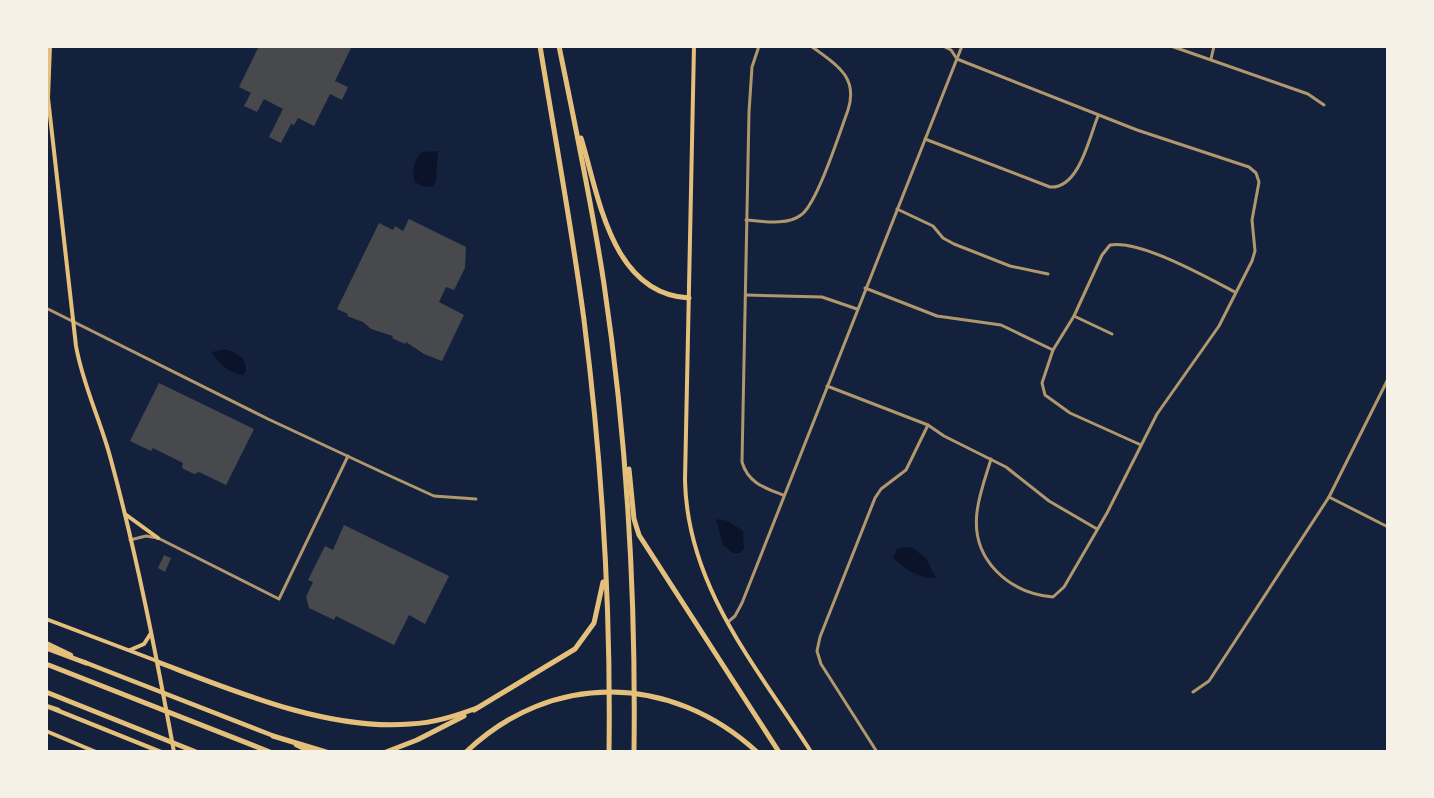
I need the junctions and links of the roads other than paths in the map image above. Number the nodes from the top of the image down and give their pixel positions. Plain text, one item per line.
1 (50, 46) edge
2 (540, 46) edge
3 (560, 46) edge
4 (694, 46) edge
5 (759, 46) edge
6 (811, 46) edge
7 (943, 46) edge
8 (962, 46) edge
9 (1171, 46) edge
10 (1215, 46) edge
11 (957, 59) junction
12 (1211, 59) junction
13 (1324, 105) dead end
14 (573, 114) junction
15 (1098, 116) junction
16 (925, 139) junction
17 (897, 209) junction
18 (746, 220) junction
19 (1048, 274) dead end
20 (865, 288) junction
21 (1235, 292) junction
22 (746, 295) junction
23 (689, 298) junction
24 (46, 308) edge
25 (856, 309) junction
26 (1074, 316) junction
27 (73, 322) junction
28 (1112, 334) dead end
29 (1053, 350) junction
30 (1388, 379) edge
31 (827, 386) junction
32 (928, 425) junction
33 (623, 444) junction
34 (1141, 445) junction
35 (348, 456) junction
36 (991, 459) junction
37 (783, 495) junction
38 (1329, 497) junction
39 (476, 499) dead end
40 (124, 513) junction
41 (1388, 527) edge
42 (1097, 529) junction
43 (158, 538) junction
44 (130, 540) junction
45 (605, 563) junction
46 (46, 620) edge
47 (728, 622) junction
48 (152, 632) junction
49 (46, 643) edge
50 (46, 648) edge
51 (129, 650) junction
52 (158, 662) junction
53 (87, 663) junction
54 (46, 664) edge
55 (46, 692) edge
56 (1193, 692) dead end
57 (46, 706) edge
58 (477, 708) junction
59 (58, 710) joint
60 (46, 731) edge
61 (273, 736) junction
62 (158, 750) edge
63 (193, 750) edge
64 (96, 752) edge
65 (174, 752) edge
66 (270, 752) edge
67 (311, 752) edge
68 (326, 752) edge
69 (387, 752) edge
70 (466, 752) edge
71 (609, 752) edge
72 (634, 752) edge
73 (757, 752) edge
74 (779, 752) edge
75 (811, 752) edge
76 (877, 752) edge

1 - 27 main road
2 - 45 highway
3 - 14 highway
4 - 23 main road
5 - 18 street
6 - 18 street
7 - 11 street
8 - 11 street
9 - 12 street
10 - 12 street
11 - 15 street
11 - 16 street
12 - 13 street
14 - 23 highway
14 - 33 highway
15 - 16 street
15 - 21 street
16 - 17 street
17 - 19 street
17 - 20 street
18 - 22 street
20 - 25 street
20 - 29 street
21 - 26 street
21 - 34 street
22 - 25 street
22 - 37 street
23 - 47 main road
24 - 27 street
25 - 31 street
26 - 28 street
26 - 29 street
27 - 35 street
27 - 40 main road
29 - 34 street
30 - 38 street
31 - 32 street
31 - 37 street
32 - 36 street
32 - 76 street
33 - 72 highway
33 - 74 highway
34 - 42 street
35 - 39 street
35 - 43 street
36 - 42 street
36 - 42 street
37 - 47 street
38 - 41 street
38 - 56 street
40 - 43 main road
40 - 44 main road
43 - 44 street
44 - 48 main road
45 - 58 highway
45 - 71 highway
46 - 51 main road
47 - 75 main road
48 - 51 main road
48 - 52 main road
49 - 53 highway
50 - 53 highway
51 - 52 main road
52 - 58 highway
52 - 65 main road
53 - 61 highway
54 - 66 highway
55 - 63 highway
57 - 59 highway
58 - 69 highway
59 - 62 highway
60 - 64 main road
61 - 67 highway
61 - 68 highway
70 - 73 highway

